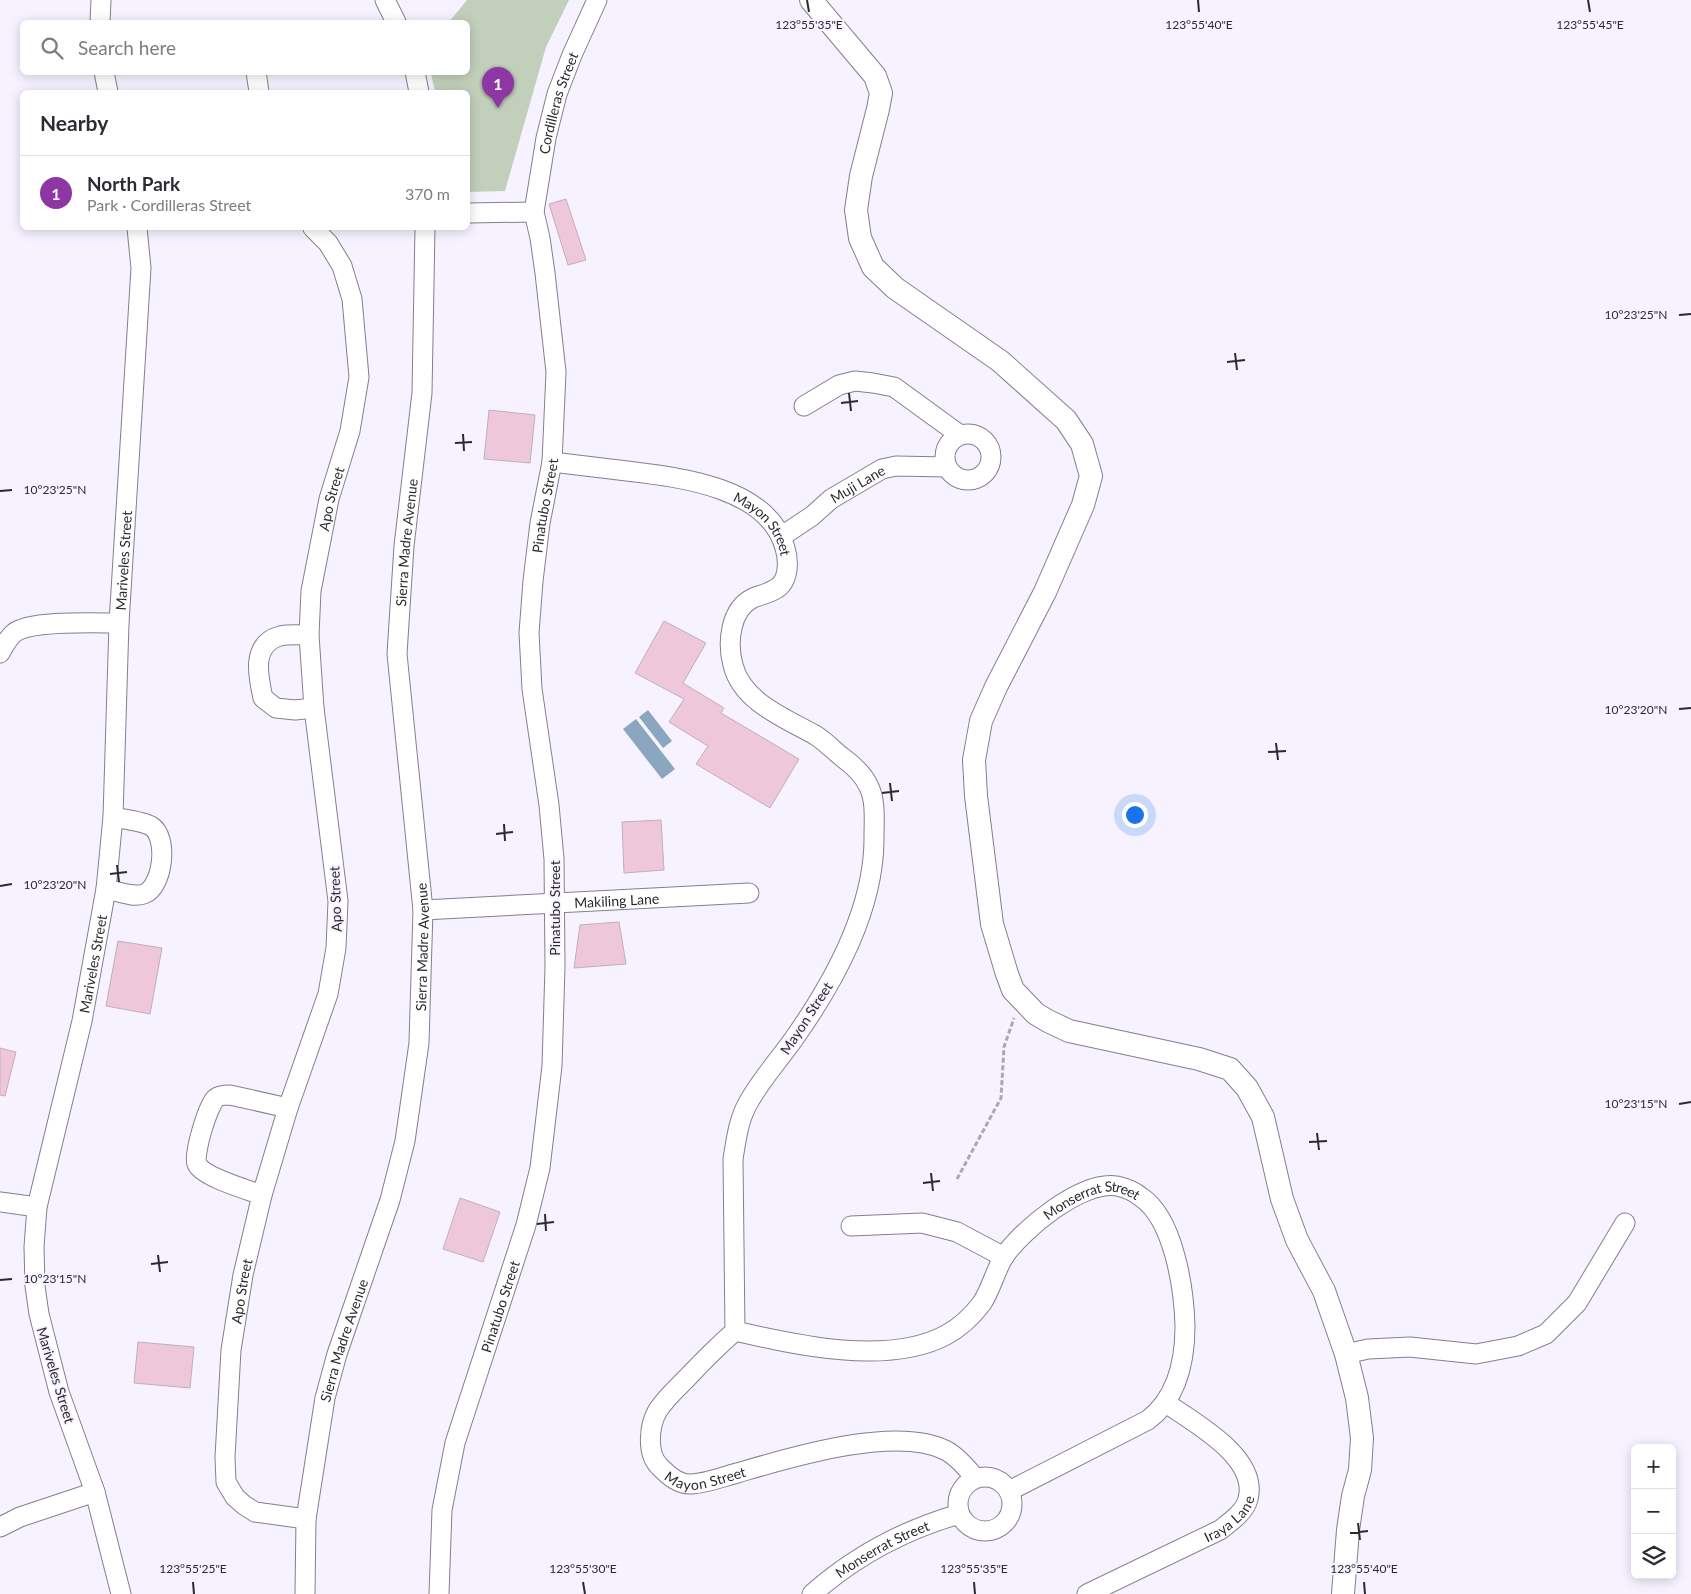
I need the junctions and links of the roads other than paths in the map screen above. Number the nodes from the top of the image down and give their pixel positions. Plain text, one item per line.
1 (101, 0) edge
2 (384, 0) edge
3 (597, 0) edge
4 (811, 0) edge
5 (100, 20) edge
6 (395, 20) edge
7 (105, 75) edge
8 (257, 75) edge
9 (416, 75) edge
10 (108, 90) edge
11 (260, 90) edge
12 (419, 90) edge
13 (534, 212) junction
14 (470, 213) edge
15 (137, 230) edge
16 (315, 230) edge
17 (425, 230) edge
18 (804, 406) dead end
19 (960, 435) junction
20 (552, 462) junction
21 (947, 467) junction
22 (782, 536) junction
23 (119, 623) junction
24 (309, 635) junction
25 (0, 653) edge
26 (314, 708) junction
27 (113, 817) junction
28 (106, 889) junction
29 (749, 893) dead end
30 (554, 904) junction
31 (423, 910) junction
32 (288, 1108) junction
33 (262, 1195) junction
34 (0, 1202) edge
35 (37, 1207) junction
36 (1625, 1223) dead end
37 (851, 1226) dead end
38 (1004, 1258) junction
39 (735, 1331) junction
40 (1346, 1354) junction
41 (1166, 1403) junction
42 (975, 1478) junction
43 (1009, 1491) junction
44 (95, 1492) junction
45 (959, 1514) junction
46 (306, 1518) junction
47 (0, 1528) edge
48 (121, 1594) edge
49 (305, 1594) edge
50 (439, 1594) edge
51 (812, 1594) edge
52 (1087, 1594) edge
53 (1343, 1594) edge

1 - 5 street
2 - 6 street
3 - 13 street, Cordilleras Street
4 - 40 street
7 - 10 street
8 - 11 street
9 - 12 street
13 - 14 street
13 - 20 street, Pinatubo Street
15 - 23 street, Mariveles Street
16 - 24 street, Apo Street
17 - 31 street, Sierra Madre Avenue
18 - 19 street
19 - 21 street
19 - 21 street
20 - 22 street, Mayon Street
20 - 30 street, Pinatubo Street
21 - 22 street, Muji Lane
22 - 39 street, Mayon Street
23 - 25 street
23 - 27 street, Mariveles Street
24 - 26 street, Apo Street
24 - 26 street
26 - 32 street, Apo Street
27 - 28 street, Mariveles Street
27 - 28 street
28 - 35 street, Mariveles Street
29 - 30 street, Makiling Lane
30 - 31 street, Makiling Lane
30 - 50 street, Pinatubo Street
31 - 46 street, Sierra Madre Avenue
32 - 33 street, Apo Street
32 - 33 street
33 - 46 street, Apo Street
34 - 35 street
35 - 44 street, Mariveles Street
36 - 40 street
37 - 38 street
38 - 39 street, Monserrat Street
38 - 41 street, Monserrat Street
39 - 42 street, Mayon Street
40 - 53 street
41 - 43 street, Monserrat Street
41 - 52 street, Iraya Lane
42 - 43 street
42 - 45 street
43 - 45 street
44 - 47 street
44 - 48 street, Mariveles Street
45 - 51 street, Monserrat Street
46 - 49 street, Sierra Madre Avenue

